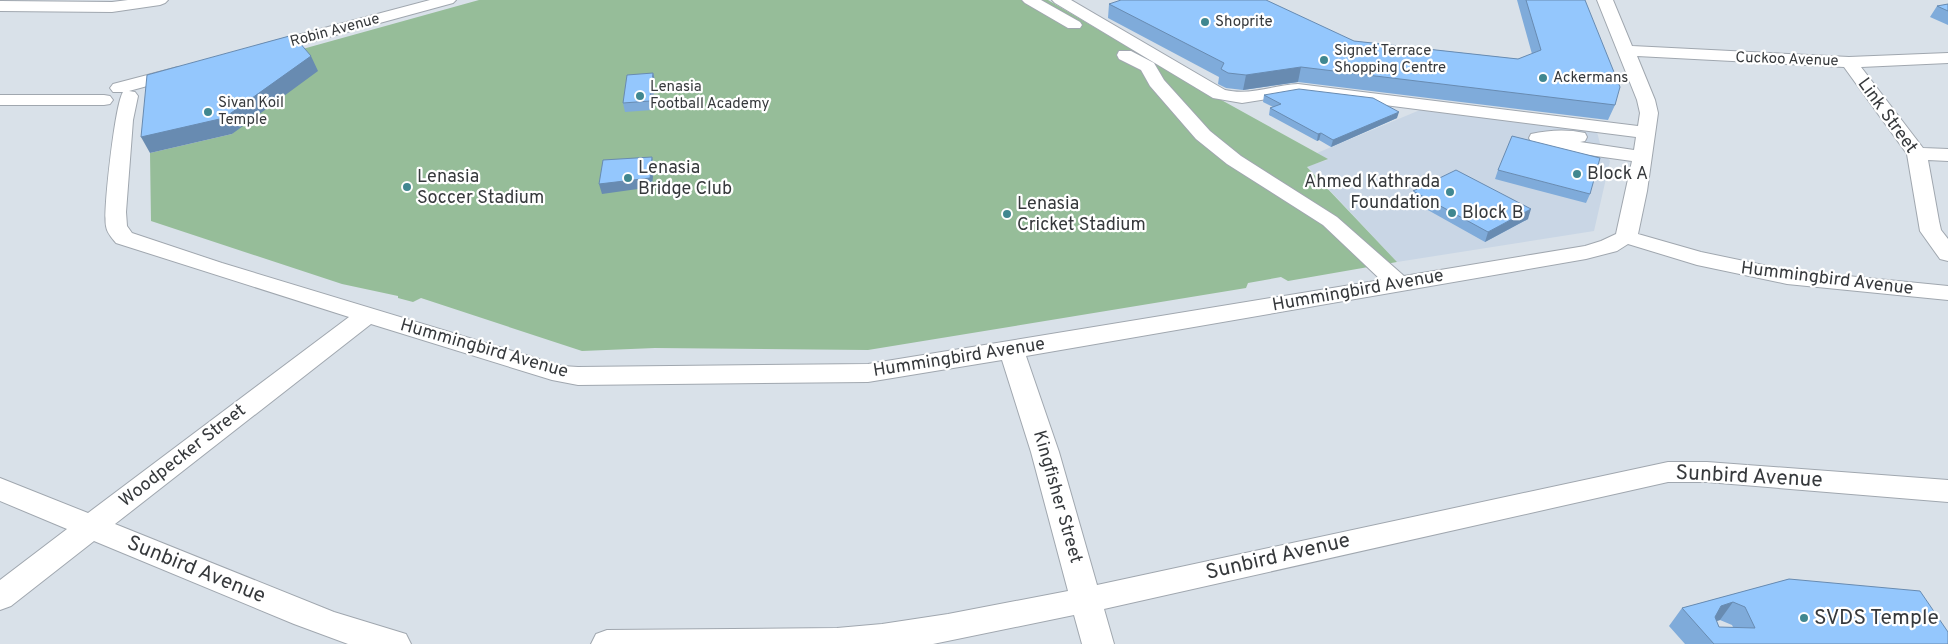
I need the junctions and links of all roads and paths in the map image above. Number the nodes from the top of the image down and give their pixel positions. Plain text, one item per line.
1 (160, 0) edge
2 (448, 0) edge
3 (1030, 0) edge
4 (1060, 0) edge
5 (1605, 0) edge
6 (0, 6) edge
7 (1626, 51) junction
8 (251, 53) edge
9 (1948, 58) edge
10 (1849, 62) junction
11 (0, 100) edge
12 (1644, 146) junction
13 (1917, 154) junction
14 (1948, 155) edge
15 (1626, 236) junction
16 (1948, 254) edge
17 (1399, 284) junction
18 (1948, 293) edge
19 (367, 315) junction
20 (1012, 351) junction
21 (0, 489) edge
22 (1948, 491) edge
23 (92, 526) junction
24 (0, 597) edge
25 (1086, 600) junction
26 (395, 644) edge
27 (607, 644) edge
28 (1098, 644) edge

1 - 6 street
2 - 8 street, Robin Avenue
3 - 17 street
4 - 12 street
5 - 7 street
7 - 10 street, Cuckoo Avenue
7 - 12 street
9 - 10 street, Cuckoo Avenue
10 - 13 street, Link Street
11 - 19 street, Hummingbird Avenue
12 - 15 street
13 - 14 street
13 - 16 street, Link Street
15 - 17 street, Hummingbird Avenue
15 - 18 street, Hummingbird Avenue
17 - 20 street, Hummingbird Avenue
19 - 20 street, Hummingbird Avenue
19 - 23 street, Woodpecker Street
20 - 25 street, Kingfisher Street
21 - 23 street, Sunbird Avenue
22 - 25 street, Sunbird Avenue
23 - 24 street, Woodpecker Street
23 - 26 street, Sunbird Avenue
25 - 27 street, Sunbird Avenue
25 - 28 street, Kingfisher Street

